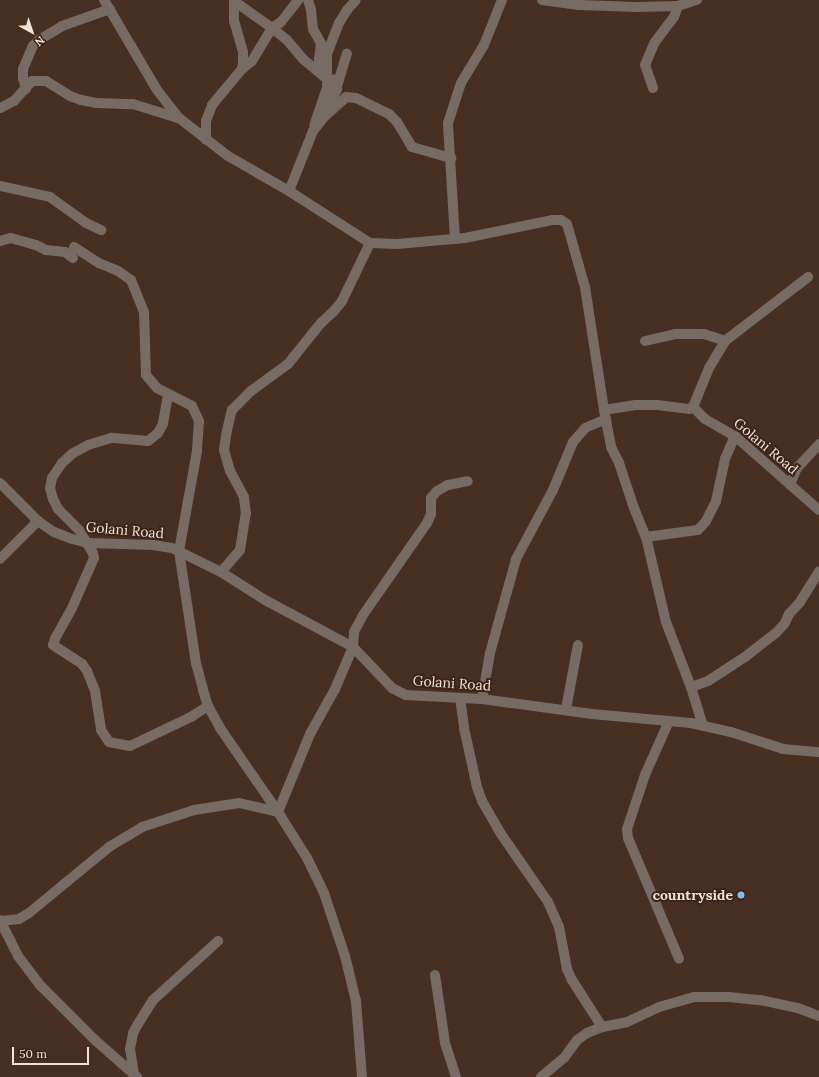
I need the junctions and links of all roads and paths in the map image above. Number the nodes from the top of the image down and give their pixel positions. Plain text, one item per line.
1 (104, 0) edge
2 (298, 0) edge
3 (308, 0) edge
4 (356, 0) edge
5 (502, 0) edge
6 (542, 0) edge
7 (697, 0) edge
8 (234, 1) edge
9 (678, 6) junction
10 (110, 9) junction
11 (272, 28) junction
12 (347, 54) dead end
13 (326, 59) junction
14 (242, 69) junction
15 (332, 83) junction
16 (653, 88) dead end
17 (26, 89) junction
18 (0, 108) edge
19 (179, 118) junction
20 (323, 118) junction
21 (313, 131) junction
22 (206, 140) junction
23 (451, 158) junction
24 (0, 186) edge
25 (289, 191) junction
26 (101, 230) dead end
27 (454, 239) junction
28 (0, 241) edge
29 (370, 243) junction
30 (808, 277) dead end
31 (644, 341) dead end
32 (726, 341) junction
33 (168, 395) junction
34 (693, 407) junction
35 (605, 414) junction
36 (735, 436) junction
37 (819, 444) edge
38 (468, 481) dead end
39 (0, 483) edge
40 (790, 485) junction
41 (819, 510) edge
42 (38, 521) junction
43 (646, 537) junction
44 (88, 542) junction
45 (179, 551) junction
46 (0, 559) edge
47 (221, 572) junction
48 (818, 575) edge
49 (578, 645) dead end
50 (353, 647) junction
51 (691, 687) junction
52 (460, 698) junction
53 (482, 699) junction
54 (208, 706) junction
55 (566, 709) junction
56 (669, 721) junction
57 (702, 724) junction
58 (819, 752) edge
59 (278, 812) junction
60 (0, 921) edge
61 (218, 941) dead end
62 (679, 959) dead end
63 (435, 975) dead end
64 (819, 1016) edge
65 (602, 1027) junction
66 (136, 1076) edge
67 (362, 1077) edge
68 (456, 1077) edge
69 (541, 1077) edge

1 - 10 street
2 - 11 street
3 - 13 street
4 - 13 street
5 - 23 street
6 - 9 street
7 - 9 street
8 - 11 street
8 - 14 street
9 - 16 street
10 - 17 street
10 - 19 street
11 - 14 street
11 - 15 street
12 - 15 street
13 - 15 street
14 - 22 street
15 - 20 street
15 - 21 street
17 - 18 street
17 - 19 street
19 - 22 street
20 - 21 street
20 - 23 street
21 - 25 street
22 - 25 street
23 - 27 street
24 - 26 street
25 - 29 street
27 - 29 street
27 - 35 street
28 - 33 street
29 - 47 street
30 - 32 street
31 - 32 street
32 - 34 street
33 - 44 street
33 - 45 street
34 - 35 street
34 - 36 street, Golani Road
35 - 43 street
35 - 53 street
36 - 40 street, Golani Road
36 - 43 street
37 - 40 street
38 - 50 street
39 - 42 street, Golani Road
40 - 41 street, Golani Road
42 - 44 street, Golani Road
42 - 46 street
43 - 51 street
44 - 45 street, Golani Road
44 - 54 street
45 - 47 street, Golani Road
45 - 54 street
47 - 50 street, Golani Road
48 - 51 street
49 - 55 street
50 - 52 street, Golani Road
50 - 59 street
51 - 57 street
52 - 53 street, Golani Road
52 - 65 street
53 - 55 street, Golani Road
54 - 59 street
55 - 56 street, Golani Road
56 - 57 street, Golani Road
56 - 62 street
57 - 58 street, Golani Road
59 - 60 street
59 - 67 street
60 - 66 street
61 - 66 street
63 - 68 street
64 - 65 street
65 - 69 street

